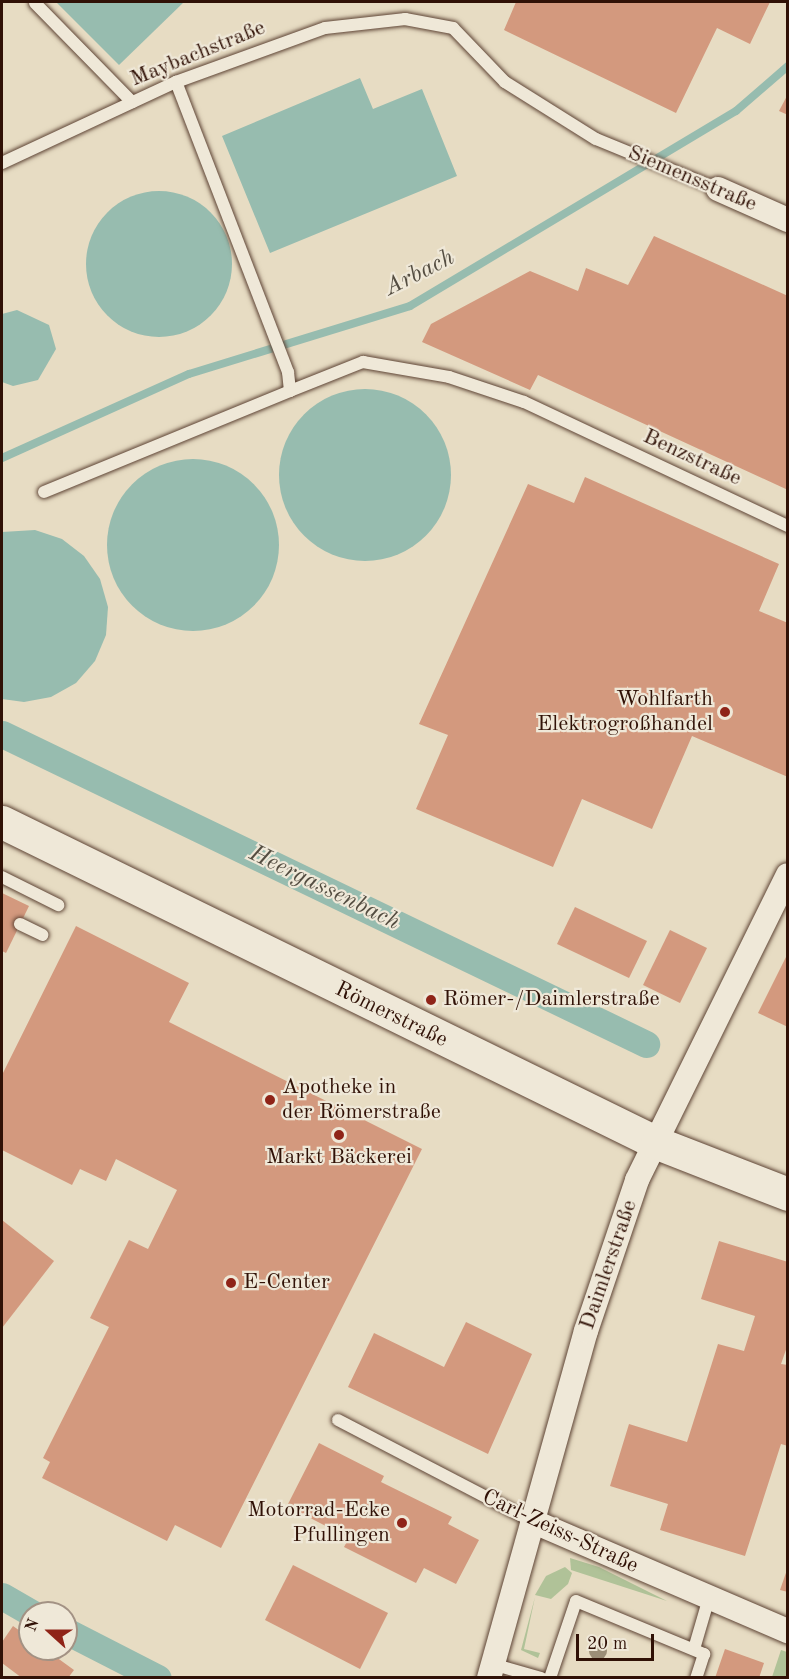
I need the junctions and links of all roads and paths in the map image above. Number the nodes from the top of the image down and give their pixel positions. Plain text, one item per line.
1 (35, 3) dead end
2 (176, 82) junction
3 (132, 102) junction
4 (596, 139) joint
5 (2, 163) edge
6 (718, 189) joint
7 (788, 220) edge
8 (290, 391) junction
9 (44, 492) dead end
10 (788, 526) edge
11 (2, 822) edge
12 (788, 875) edge
13 (2, 877) edge
14 (58, 905) dead end
15 (20, 924) dead end
16 (43, 935) dead end
17 (657, 1143) junction
18 (788, 1194) edge
19 (338, 1420) dead end
20 (532, 1521) junction
21 (708, 1600) junction
22 (788, 1631) edge
23 (694, 1649) junction
24 (490, 1671) edge
25 (541, 1677) edge
26 (550, 1677) edge
27 (696, 1677) edge

1 - 3 lane
2 - 3 lane, Maybachstraße
2 - 4 lane, Maybachstraße
2 - 8 lane
3 - 5 lane, Maybachstraße
4 - 6 lane, Siemensstraße
6 - 7 street, Siemensstraße
8 - 9 lane, Benzstraße
8 - 10 lane, Benzstraße
11 - 17 main road, Römerstraße
12 - 17 street, Daimlerstraße
13 - 14 lane
15 - 16 lane
17 - 18 main road, Römerstraße
17 - 20 street, Daimlerstraße
19 - 20 lane, Carl-Zeiss-Straße
20 - 21 street, Carl-Zeiss-Straße
20 - 24 street, Daimlerstraße
21 - 22 street, Carl-Zeiss-Straße
21 - 23 lane
23 - 26 lane
23 - 27 lane
24 - 25 lane

